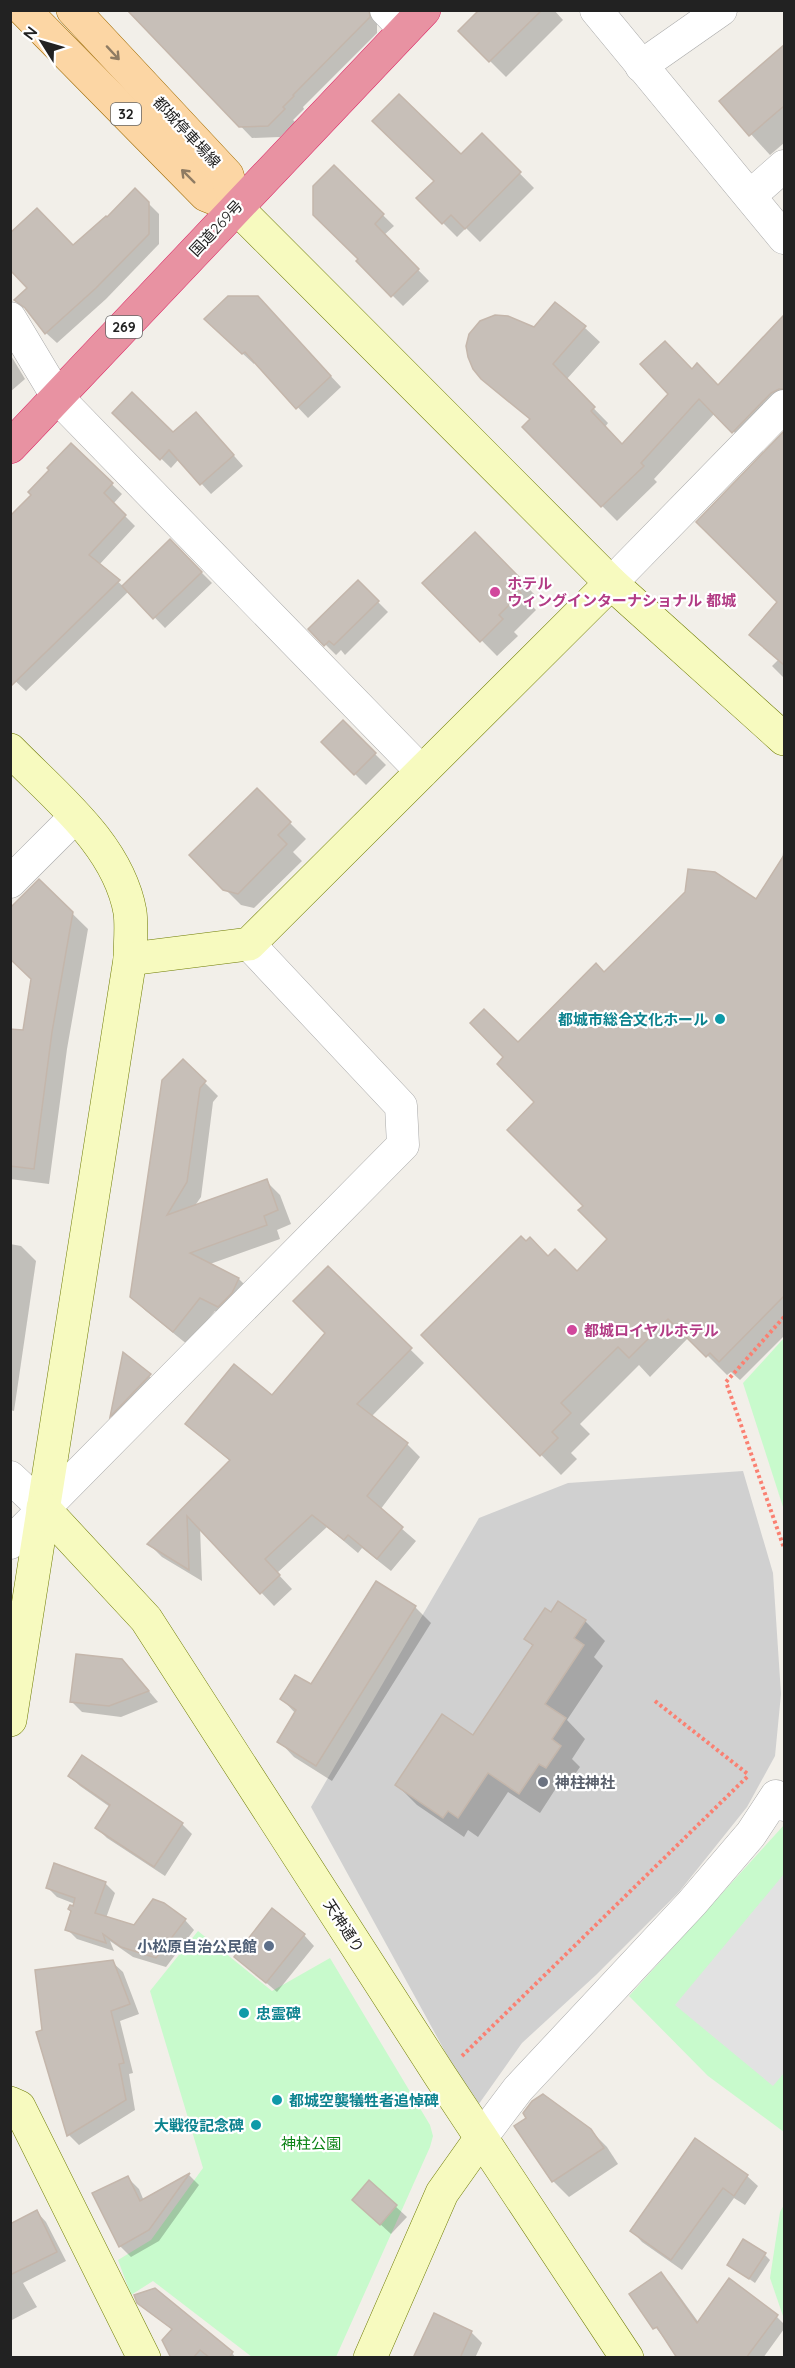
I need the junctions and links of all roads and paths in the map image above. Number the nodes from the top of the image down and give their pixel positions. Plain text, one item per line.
1 (24, 10) edge
2 (596, 10) edge
3 (721, 10) edge
4 (84, 14) edge
5 (405, 17) edge
6 (641, 66) junction
7 (784, 166) edge
8 (750, 196) junction
9 (236, 207) junction
10 (784, 238) edge
11 (10, 318) edge
12 (58, 398) junction
13 (784, 406) edge
14 (10, 447) edge
15 (611, 583) junction
16 (784, 739) edge
17 (10, 750) edge
18 (422, 772) junction
19 (75, 817) junction
20 (10, 882) edge
21 (249, 944) junction
22 (130, 959) junction
23 (784, 1317) edge
24 (10, 1477) edge
25 (44, 1508) junction
26 (10, 1543) edge
27 (784, 1548) edge
28 (654, 1701) dead end
29 (10, 1720) edge
30 (749, 1775) junction
31 (780, 1800) edge
32 (441, 2077) junction
33 (10, 2103) edge
34 (481, 2138) junction
35 (144, 2358) edge
36 (370, 2358) edge
37 (627, 2358) edge

9 -> 1 main road, 都城停車場線 / 32
2 - 6 street
3 - 6 street
4 -> 9 main road, 都城停車場線 / 32
5 - 9 highway, 国道269号 / 269
6 - 8 street
7 - 8 street
8 - 10 street
9 - 12 highway, 国道269号 / 269
9 - 15 street
11 - 12 street
12 - 14 highway, 国道269号 / 269
12 - 18 street
13 - 15 street
15 - 16 street
15 - 18 street
17 - 19 street
18 - 21 street
19 - 20 street
19 - 22 street
21 - 22 street
21 - 25 street
22 - 25 street
23 - 27 path
24 - 25 street
25 - 26 street
25 - 29 street
25 - 32 street, 天神通り
28 - 30 path
30 - 31 path
30 - 32 path
31 - 34 street
32 - 34 street, 天神通り
33 - 35 street
34 - 36 street
34 - 37 street, 天神通り

